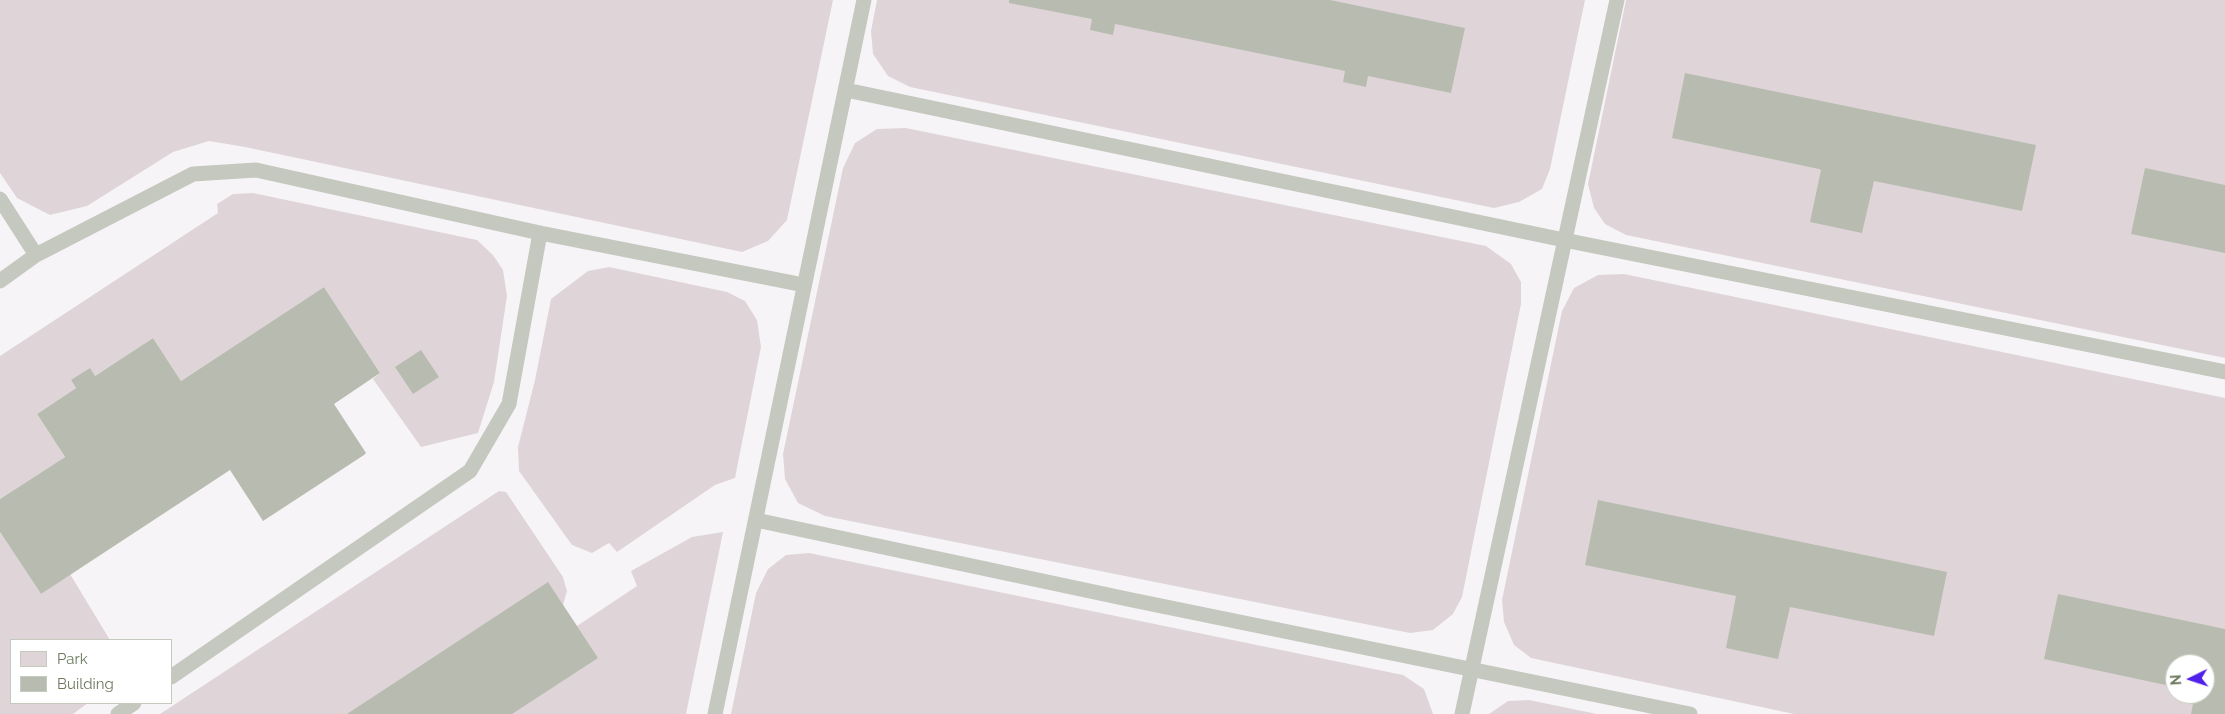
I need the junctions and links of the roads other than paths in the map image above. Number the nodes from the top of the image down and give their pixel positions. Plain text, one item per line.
1 (864, 0) edge
2 (1617, 0) edge
3 (846, 90) junction
4 (0, 199) edge
5 (540, 233) junction
6 (1564, 240) junction
7 (36, 255) junction
8 (0, 281) edge
9 (804, 285) junction
10 (2225, 372) edge
11 (756, 520) junction
12 (1472, 669) junction
13 (172, 676) edge
14 (133, 704) edge
15 (118, 714) edge
16 (715, 714) edge
17 (1462, 714) edge
18 (1690, 714) edge

1 - 3 lane
2 - 6 lane
3 - 6 lane
3 - 9 lane
4 - 7 lane
5 - 7 lane
5 - 9 lane
5 - 13 lane
6 - 10 lane
6 - 12 lane
7 - 8 lane
9 - 11 lane
11 - 12 lane
11 - 16 lane
12 - 17 lane
12 - 18 lane
14 - 15 lane

